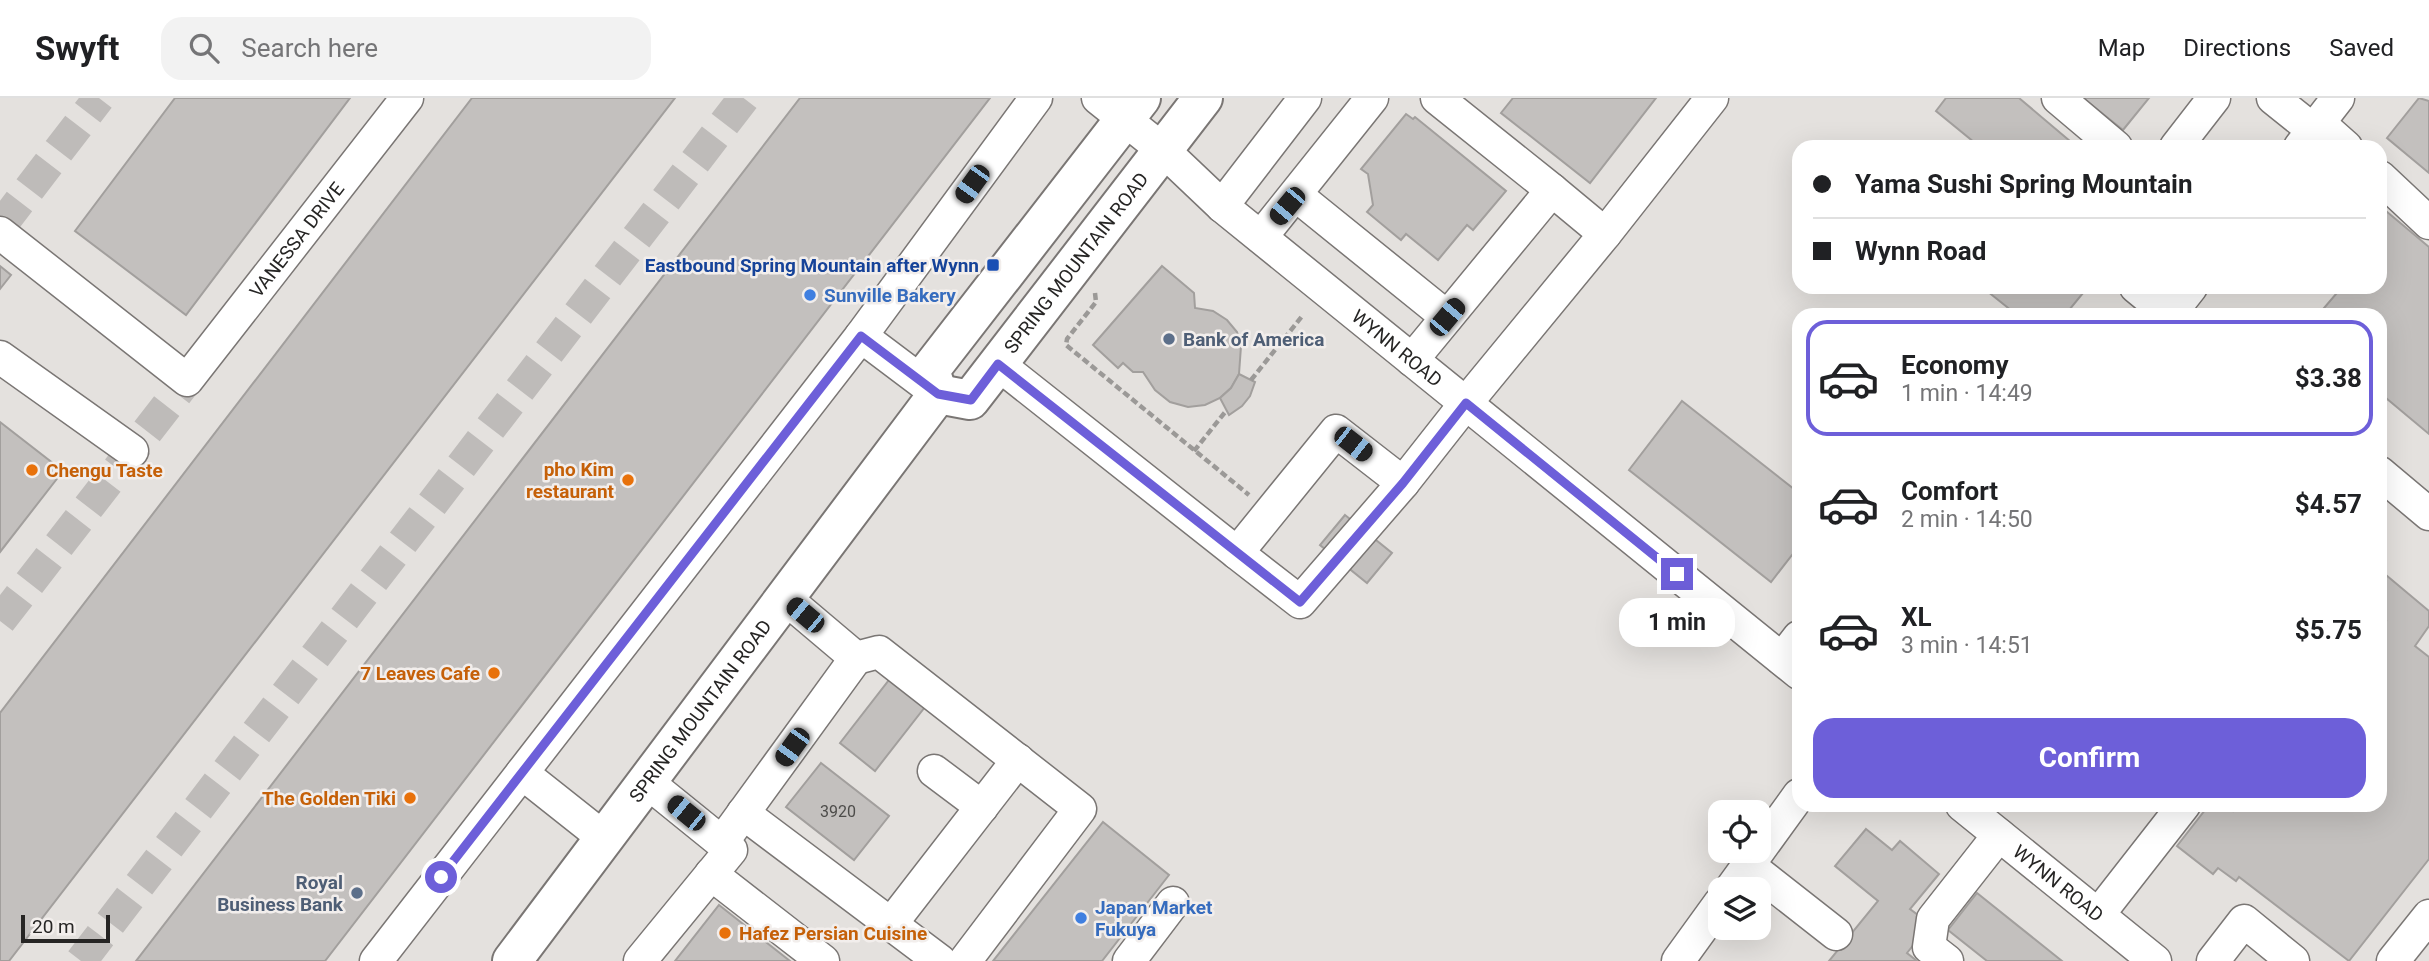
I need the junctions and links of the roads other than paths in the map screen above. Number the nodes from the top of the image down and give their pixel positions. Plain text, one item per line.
1 (407, 98) edge
2 (1036, 98) edge
3 (1203, 98) edge
4 (1305, 98) edge
5 (1372, 98) edge
6 (1437, 98) edge
7 (1712, 98) edge
8 (2058, 98) edge
9 (2214, 98) edge
10 (2273, 98) edge
11 (2338, 98) edge
12 (1121, 105) edge
13 (2311, 134) edge
14 (2108, 140) edge
15 (2181, 140) edge
16 (1163, 150) junction
17 (2387, 184) edge
18 (1552, 190) junction
19 (1296, 195) junction
20 (1222, 206) junction
21 (2429, 223) edge
22 (0, 233) edge
23 (1605, 234) junction
24 (1261, 237) junction
25 (2144, 294) edge
26 (2162, 308) edge
27 (1447, 317) junction
28 (861, 336) junction
29 (0, 357) edge
30 (1412, 360) junction
31 (998, 364) junction
32 (938, 394) junction
33 (1466, 403) junction
34 (132, 451) dead end
35 (2387, 479) edge
36 (1403, 483) junction
37 (2429, 514) edge
38 (1237, 553) junction
39 (785, 598) junction
40 (1792, 655) edge
41 (856, 658) junction
42 (1018, 760) junction
43 (934, 771) dead end
44 (522, 773) junction
45 (647, 782) junction
46 (1792, 805) edge
47 (982, 807) junction
48 (1971, 812) edge
49 (2179, 812) edge
50 (743, 813) junction
51 (1999, 835) junction
52 (604, 838) junction
53 (722, 843) junction
54 (711, 874) junction
55 (1739, 877) edge
56 (1771, 896) edge
57 (1174, 902) dead end
58 (2098, 915) junction
59 (2429, 916) edge
60 (1708, 920) edge
61 (891, 924) junction
62 (1836, 934) dead end
63 (2144, 958) edge
64 (376, 961) edge
65 (512, 961) edge
66 (640, 961) edge
67 (822, 961) edge
68 (940, 961) edge
69 (965, 961) edge
70 (1129, 961) edge
71 (1678, 961) edge
72 (1947, 961) edge
73 (2213, 961) edge
74 (2293, 961) edge
75 (2393, 961) edge

1 - 22 street, VANESSA DRIVE
2 - 28 street
3 - 16 main road, SPRING MOUNTAIN ROAD
4 - 20 street
5 - 19 street
6 - 18 street
7 - 23 street
8 - 14 street
9 - 15 street
10 - 13 street
11 - 13 street
12 - 16 street, WYNN ROAD
12 - 32 main road
16 - 20 street, WYNN ROAD
16 - 31 main road, SPRING MOUNTAIN ROAD
17 - 21 street
18 - 23 street
18 - 27 street
19 - 24 street
19 - 27 street
20 - 24 street, WYNN ROAD
23 - 33 street
24 - 30 street, WYNN ROAD
25 - 26 street
27 - 30 street
28 - 32 street
28 - 44 street
29 - 34 street
30 - 33 street, WYNN ROAD
31 - 32 main road, SPRING MOUNTAIN ROAD
31 - 38 street
32 - 39 main road, SPRING MOUNTAIN ROAD
33 - 36 street
33 - 40 street, WYNN ROAD
35 - 37 street
36 - 38 street
36 - 38 street
39 - 41 street
39 - 45 main road, SPRING MOUNTAIN ROAD
41 - 42 street
41 - 50 street
42 - 47 street
42 - 69 street
43 - 47 street
44 - 52 street
44 - 64 street
45 - 52 main road, SPRING MOUNTAIN ROAD
45 - 53 street
46 - 55 street
47 - 61 street
48 - 51 street, WYNN ROAD
49 - 58 street
50 - 53 street
50 - 61 street
51 - 58 street, WYNN ROAD
51 - 72 street
52 - 65 main road, SPRING MOUNTAIN ROAD
53 - 54 street
54 - 66 street
54 - 67 street
56 - 62 street
57 - 70 street
58 - 63 street, WYNN ROAD
59 - 75 street
60 - 71 street
61 - 68 street
73 - 74 street

